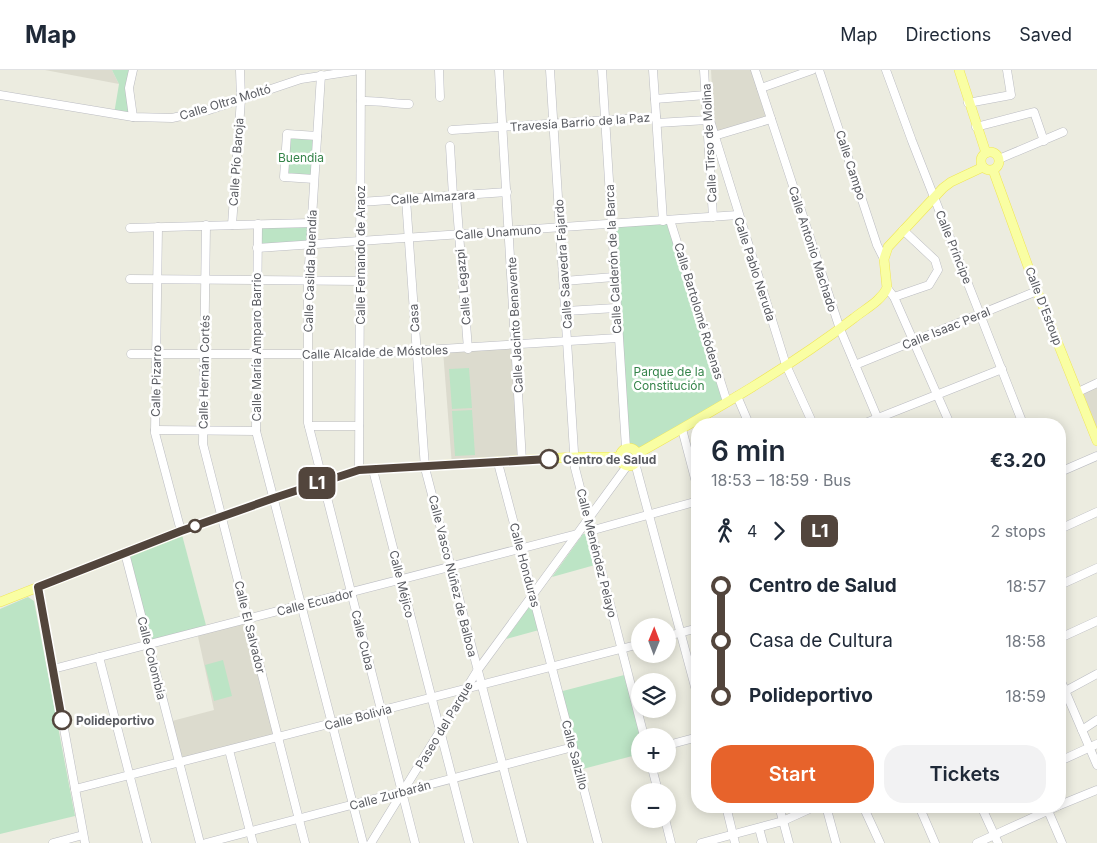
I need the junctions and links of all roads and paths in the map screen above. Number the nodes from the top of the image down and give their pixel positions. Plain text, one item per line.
1 (133, 70) edge
2 (240, 70) edge
3 (361, 70) edge
4 (438, 70) edge
5 (499, 70) edge
6 (550, 70) edge
7 (602, 70) edge
8 (653, 70) edge
9 (704, 70) edge
10 (755, 70) edge
11 (812, 70) edge
12 (819, 70) edge
13 (886, 70) edge
14 (959, 70) edge
15 (1007, 70) edge
16 (325, 73) edge
17 (761, 88) junction
18 (0, 95) edge
19 (706, 96) junction
20 (440, 97) dead end
21 (241, 99) junction
22 (655, 99) junction
23 (361, 101) junction
24 (968, 103) junction
25 (409, 104) dead end
26 (707, 111) junction
27 (133, 117) junction
28 (771, 119) junction
29 (606, 120) junction
30 (657, 120) junction
31 (707, 120) junction
32 (554, 124) junction
33 (503, 127) junction
34 (976, 127) junction
35 (452, 130) dead end
36 (1063, 132) dead end
37 (317, 136) junction
38 (714, 136) junction
39 (1044, 141) junction
40 (450, 146) dead end
41 (986, 153) junction
42 (999, 159) junction
43 (983, 167) junction
44 (993, 170) junction
45 (314, 179) junction
46 (506, 192) junction
47 (455, 196) junction
48 (934, 197) junction
49 (406, 199) junction
50 (360, 202) junction
51 (738, 215) junction
52 (713, 217) junction
53 (667, 221) junction
54 (311, 223) junction
55 (258, 224) junction
56 (232, 225) junction
57 (612, 225) junction
58 (206, 226) junction
59 (158, 227) junction
60 (130, 228) dead end
61 (561, 228) junction
62 (903, 230) junction
63 (509, 231) junction
64 (458, 235) junction
65 (408, 239) junction
66 (360, 242) junction
67 (310, 245) junction
68 (257, 248) junction
69 (884, 259) junction
70 (614, 278) junction
71 (130, 279) dead end
72 (157, 280) junction
73 (206, 280) junction
74 (257, 280) junction
75 (308, 281) junction
76 (564, 281) junction
77 (361, 282) junction
78 (888, 288) junction
79 (1038, 291) junction
80 (894, 297) junction
81 (616, 308) junction
82 (566, 311) junction
83 (981, 314) junction
84 (840, 329) junction
85 (618, 338) junction
86 (568, 341) junction
87 (914, 341) junction
88 (516, 345) junction
89 (468, 349) junction
90 (416, 351) junction
91 (131, 354) dead end
92 (156, 354) junction
93 (204, 354) junction
94 (256, 354) junction
95 (360, 354) junction
96 (308, 355) junction
97 (786, 365) junction
98 (855, 365) junction
99 (1002, 369) junction
100 (1097, 382) edge
101 (1078, 392) junction
102 (937, 395) junction
103 (737, 396) junction
104 (727, 402) junction
105 (700, 418) edge
106 (746, 418) edge
107 (810, 418) edge
108 (878, 418) edge
109 (886, 418) edge
110 (947, 418) edge
111 (1021, 418) edge
112 (691, 424) edge
113 (309, 426) junction
114 (359, 426) junction
115 (682, 429) junction
116 (155, 430) junction
117 (204, 430) junction
118 (256, 431) junction
119 (1097, 440) edge
120 (626, 448) junction
121 (1097, 456) edge
122 (575, 457) junction
123 (620, 458) junction
124 (522, 461) junction
125 (633, 461) junction
126 (498, 463) junction
127 (691, 463) edge
128 (425, 468) junction
129 (1066, 469) edge
130 (359, 470) junction
131 (373, 470) junction
132 (323, 482) junction
133 (274, 498) junction
134 (691, 504) edge
135 (1097, 512) edge
136 (651, 516) junction
137 (222, 517) junction
138 (588, 520) junction
139 (1066, 526) edge
140 (181, 531) junction
141 (590, 531) junction
142 (577, 534) junction
143 (520, 549) junction
144 (125, 553) junction
145 (450, 566) junction
146 (1097, 568) edge
147 (401, 579) junction
148 (1066, 582) edge
149 (38, 587) junction
150 (352, 593) junction
151 (533, 593) junction
152 (0, 602) edge
153 (302, 606) junction
154 (248, 618) junction
155 (1097, 621) edge
156 (691, 630) edge
157 (680, 633) junction
158 (676, 634) edge
159 (1066, 635) edge
160 (148, 644) junction
161 (631, 646) edge
162 (621, 649) junction
163 (99, 657) junction
164 (552, 666) junction
165 (53, 669) junction
166 (477, 671) junction
167 (691, 673) edge
168 (1097, 674) edge
169 (481, 685) junction
170 (465, 690) junction
171 (1066, 691) edge
172 (431, 698) junction
173 (1066, 699) edge
174 (381, 711) junction
175 (1097, 720) edge
176 (332, 724) junction
177 (642, 728) edge
178 (1082, 730) junction
179 (440, 733) junction
180 (278, 738) junction
181 (691, 739) edge
182 (676, 743) edge
183 (1093, 746) edge
184 (573, 747) junction
185 (229, 750) junction
186 (1066, 758) edge
187 (179, 764) junction
188 (1097, 765) edge
189 (502, 766) junction
190 (129, 776) junction
191 (452, 779) junction
192 (75, 789) junction
193 (1097, 790) edge
194 (402, 792) junction
195 (1066, 803) edge
196 (353, 805) junction
197 (728, 813) edge
198 (781, 813) edge
199 (801, 813) edge
200 (828, 813) edge
201 (866, 813) edge
202 (922, 813) edge
203 (984, 813) edge
204 (1037, 813) edge
205 (1049, 813) edge
206 (299, 819) junction
207 (783, 821) junction
208 (667, 828) edge
209 (759, 828) junction
210 (250, 832) junction
211 (994, 835) junction
212 (84, 839) edge
213 (734, 839) edge
214 (53, 843) edge
215 (146, 843) edge
216 (200, 843) edge
217 (206, 843) edge
218 (253, 843) edge
219 (305, 843) edge
220 (363, 843) edge
221 (371, 843) edge
222 (416, 843) edge
223 (469, 843) edge
224 (523, 843) edge
225 (598, 843) edge
226 (671, 843) edge
227 (704, 843) edge
228 (763, 843) edge
229 (789, 843) edge
230 (836, 843) edge
231 (880, 843) edge
232 (935, 843) edge
233 (977, 843) edge
234 (998, 843) edge
235 (1062, 843) edge

1 - 27 street
2 - 21 street, Calle Pío Baroja
3 - 16 street, Calle Oltra Moltó
3 - 23 street, Calle Fernando de Araoz
4 - 20 street
5 - 33 street, Calle Jacinto Benavente
6 - 32 street, Calle Saavedra Fajardo
7 - 29 street, Calle Calderón de la Barca
8 - 22 street, Calle Bartolomé Ródenas
9 - 19 street, Calle Tirso de Molina
10 - 17 street, Calle Antonio Machado
11 - 17 street
12 - 69 street, Calle Campo
13 - 48 street, Calle Príncipe
14 - 24 main road
15 - 24 street
16 - 21 street, Calle Oltra Moltó
16 - 37 street, Calle Casilda Buendía
17 - 28 street, Calle Antonio Machado
18 - 27 street, Calle Oltra Moltó
19 - 22 street
19 - 26 street, Calle Tirso de Molina
21 - 27 street, Calle Oltra Moltó
21 - 56 street, Calle Pío Baroja
22 - 30 street, Calle Bartolomé Ródenas
23 - 25 street
23 - 50 street, Calle Fernando de Araoz
24 - 34 main road
26 - 31 street, Calle Tirso de Molina
26 - 38 street, Calle Pablo Neruda
28 - 38 street
28 - 84 street, Calle Antonio Machado
29 - 30 street, Travesía Barrio de la Paz
29 - 32 street, Travesía Barrio de la Paz
29 - 57 street, Calle Calderón de la Barca
30 - 31 street, Travesía Barrio de la Paz
30 - 53 street, Calle Bartolomé Ródenas
31 - 52 street, Calle Tirso de Molina
32 - 33 street, Travesía Barrio de la Paz
32 - 61 street, Calle Saavedra Fajardo
33 - 35 street, Travesía Barrio de la Paz
33 - 46 street, Calle Jacinto Benavente
34 - 39 street
34 - 41 main road
36 - 39 street
37 - 45 street, Calle Casilda Buendía
37 - 45 street
38 - 51 street, Calle Pablo Neruda
39 - 42 street
40 - 47 street, Calle Legazpi
41 - 42 main road
41 - 43 main road
42 - 44 main road
43 - 44 main road
43 - 48 main road
44 - 79 main road, Calle D'Estoup
45 - 54 street, Calle Casilda Buendía
46 - 47 street, Calle Almazara
46 - 63 street, Calle Jacinto Benavente
47 - 49 street, Calle Almazara
47 - 64 street, Calle Legazpi
48 - 62 main road
48 - 83 street, Calle Príncipe
49 - 50 street, Calle Almazara
49 - 65 street, Casa
50 - 66 street, Calle Fernando de Araoz
51 - 52 street, Calle Unamuno
51 - 97 street, Calle Pablo Neruda
52 - 53 street, Calle Unamuno
53 - 57 street, Calle Unamuno
53 - 104 street, Calle Bartolomé Ródenas
54 - 55 street
54 - 67 street, Calle Casilda Buendía
55 - 56 street
55 - 68 street, Calle María Amparo Barrio
56 - 58 street
57 - 61 street, Calle Unamuno
57 - 70 street, Calle Calderón de la Barca
58 - 59 street
58 - 73 street, Calle Hernán Cortés
59 - 60 street
59 - 72 street, Calle Pizarro
61 - 63 street, Calle Unamuno
61 - 76 street, Calle Saavedra Fajardo
62 - 69 main road
62 - 80 street
63 - 64 street, Calle Unamuno
63 - 88 street, Calle Jacinto Benavente
64 - 65 street, Calle Unamuno
64 - 89 street, Calle Legazpi
65 - 66 street, Calle Unamuno
65 - 90 street, Casa
66 - 67 street, Calle Unamuno
66 - 77 street, Calle Fernando de Araoz
67 - 68 street, Calle Unamuno
67 - 75 street, Calle Casilda Buendía
68 - 74 street, Calle María Amparo Barrio
69 - 78 main road
70 - 76 street
70 - 81 street, Calle Calderón de la Barca
71 - 72 street
72 - 73 street
72 - 92 street, Calle Pizarro
73 - 74 street
73 - 93 street, Calle Hernán Cortés
74 - 75 street
74 - 94 street, Calle María Amparo Barrio
75 - 77 street
75 - 96 street, Calle Casilda Buendía
76 - 82 street, Calle Saavedra Fajardo
77 - 95 street, Calle Fernando de Araoz
78 - 80 street
78 - 84 main road
79 - 83 street, Calle Isaac Peral
79 - 101 main road, Calle D'Estoup
80 - 87 street
81 - 82 street
81 - 85 street, Calle Calderón de la Barca
82 - 86 street, Calle Saavedra Fajardo
83 - 87 street, Calle Isaac Peral
83 - 99 street, Calle Príncipe
84 - 97 main road
84 - 98 street, Calle Antonio Machado
85 - 86 street, Calle Alcalde de Móstoles
85 - 120 street, Calle Calderón de la Barca
86 - 88 street, Calle Alcalde de Móstoles
86 - 122 street, Calle Saavedra Fajardo
87 - 98 street, Calle Isaac Peral
87 - 102 street
88 - 89 street, Calle Alcalde de Móstoles
88 - 124 street, Calle Jacinto Benavente
89 - 90 street, Calle Alcalde de Móstoles
90 - 95 street, Calle Alcalde de Móstoles
90 - 128 street, Casa
91 - 92 street, Calle Alcalde de Móstoles
92 - 93 street, Calle Alcalde de Móstoles
92 - 116 street, Calle Pizarro
93 - 94 street, Calle Alcalde de Móstoles
93 - 117 street, Calle Hernán Cortés
94 - 96 street, Calle Alcalde de Móstoles
94 - 118 street, Calle María Amparo Barrio
95 - 96 street, Calle Alcalde de Móstoles
95 - 114 street, Calle Fernando de Araoz
96 - 113 street, Calle Casilda Buendía
97 - 103 main road
97 - 107 street, Calle Pablo Neruda
98 - 108 street, Calle Antonio Machado
99 - 102 street
99 - 111 street, Calle Príncipe
100 - 101 street
101 - 119 main road, Calle D'Estoup
102 - 109 street
102 - 110 street
103 - 104 main road
103 - 106 street
104 - 105 main road
112 - 115 main road
113 - 114 street
113 - 132 street, Calle Casilda Buendía
114 - 130 street, Calle Fernando de Araoz
115 - 125 main road
115 - 127 street
116 - 117 street
116 - 140 street, Calle Pizarro
117 - 118 street
117 - 137 street, Calle Hernán Cortés
118 - 133 street, Calle María Amparo Barrio
120 - 123 main road
120 - 125 main road
121 - 129 street
122 - 123 main road
122 - 124 main road
122 - 138 street, Calle Menéndez Pelayo
123 - 125 main road
124 - 126 main road
125 - 136 street
125 - 138 street, Paseo del Parque
126 - 128 main road
126 - 143 street, Calle Honduras
128 - 131 main road
128 - 145 street, Calle Vasco Núñez de Balboa
130 - 131 main road
130 - 132 main road
131 - 147 street, Calle Méjico
132 - 133 main road
132 - 150 street, Calle Cuba
133 - 137 main road
133 - 153 street, Calle María Amparo Barrio
134 - 136 street
135 - 139 street
136 - 141 street
136 - 157 street
137 - 140 main road
137 - 154 street, Calle El Salvador
138 - 141 street, Calle Menéndez Pelayo
138 - 142 street, Paseo del Parque
140 - 144 main road
141 - 162 street, Calle Menéndez Pelayo
142 - 143 street, Calle Ecuador
142 - 151 street, Paseo del Parque
143 - 145 street, Calle Ecuador
143 - 151 street, Calle Honduras
144 - 149 main road
144 - 160 street, Calle Colombia
145 - 147 street, Calle Ecuador
145 - 166 street, Calle Vasco Núñez de Balboa
146 - 148 street
147 - 150 street, Calle Ecuador
147 - 172 street, Calle Méjico
149 - 152 main road
149 - 165 street
150 - 153 street, Calle Ecuador
150 - 174 street, Calle Cuba
151 - 164 street, Calle Honduras
151 - 166 street, Paseo del Parque
153 - 154 street, Calle Ecuador
153 - 176 street, Calle María Amparo Barrio
154 - 160 street, Calle Ecuador
154 - 180 street, Calle El Salvador
155 - 159 street
156 - 157 street
157 - 158 street
157 - 167 street
160 - 163 street, Calle Ecuador
160 - 187 street, Calle Colombia
161 - 162 street, Calle Bolivia
162 - 164 street, Calle Bolivia
162 - 177 street, Calle Menéndez Pelayo
163 - 165 street, Calle Ecuador
163 - 190 street
164 - 169 street, Calle Bolivia
164 - 184 street, Calle Salzillo
165 - 192 street
166 - 169 street, Calle Vasco Núñez de Balboa
166 - 170 street, Paseo del Parque
168 - 171 street
169 - 170 street, Calle Bolivia
169 - 189 street, Calle Vasco Núñez de Balboa
170 - 172 street, Calle Bolivia
170 - 179 street, Paseo del Parque
172 - 174 street, Calle Bolivia
172 - 179 street, Calle Méjico
173 - 178 street
174 - 176 street, Calle Bolivia
174 - 194 street, Calle Cuba
175 - 178 street
176 - 180 street, Calle Bolivia
176 - 196 street, Calle María Amparo Barrio
178 - 183 street
179 - 191 street, Calle Méjico
179 - 194 street, Paseo del Parque
180 - 185 street, Calle Bolivia
180 - 206 street, Calle El Salvador
181 - 182 street
183 - 186 street
183 - 188 street
184 - 189 street, Calle Zurbarán
184 - 225 street, Calle Salzillo
185 - 187 street, Calle Bolivia
185 - 210 street
187 - 190 street, Calle Bolivia
187 - 216 street, Calle Colombia
189 - 191 street, Calle Zurbarán
189 - 224 street, Calle Vasco Núñez de Balboa
190 - 192 street, Calle Bolivia
190 - 215 street
191 - 194 street, Calle Zurbarán
191 - 223 street, Calle Méjico
192 - 212 street
193 - 195 street
194 - 196 street, Calle Zurbarán
194 - 221 street, Paseo del Parque
194 - 222 street, Calle Cuba
196 - 206 street, Calle Zurbarán
196 - 220 street, Calle María Amparo Barrio
197 - 213 street
198 - 207 street
199 - 207 street
200 - 230 street
201 - 231 street
202 - 232 street
203 - 211 street
204 - 211 street
205 - 235 street
206 - 210 street, Calle Zurbarán
206 - 219 street, Calle El Salvador
207 - 209 street
207 - 229 street
208 - 226 street
209 - 213 street
209 - 228 street
210 - 217 street, Calle Zurbarán
210 - 218 street
211 - 233 street
211 - 234 street
212 - 214 street
213 - 227 street

